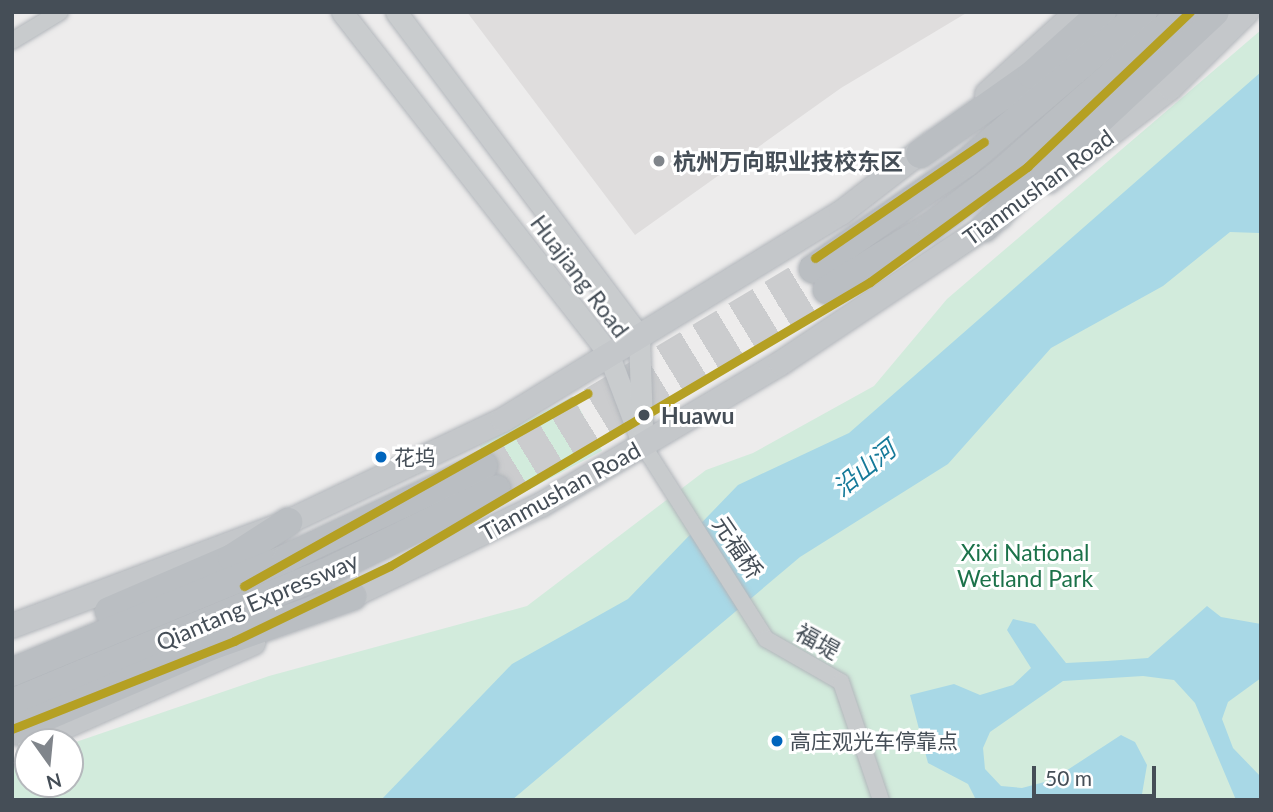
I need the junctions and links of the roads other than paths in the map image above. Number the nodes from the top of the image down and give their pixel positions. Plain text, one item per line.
1 (60, 12) edge
2 (342, 12) edge
3 (396, 12) edge
4 (1077, 12) edge
5 (1102, 12) edge
6 (1143, 12) edge
7 (1183, 12) edge
8 (1215, 12) edge
9 (1247, 12) edge
10 (12, 41) edge
11 (920, 154) junction
12 (984, 228) junction
13 (639, 336) junction
14 (608, 353) junction
15 (643, 445) junction
16 (288, 522) junction
17 (353, 596) junction
18 (751, 607) joint
19 (12, 626) edge
20 (12, 652) edge
21 (12, 672) edge
22 (12, 703) edge
23 (60, 728) edge
24 (12, 731) edge
25 (881, 800) edge

1 - 10 street
2 - 14 street, Huajiang Road
3 - 13 street, Huajiang Road
4 - 11 main road
5 - 11 highway
6 - 7 highway
8 - 12 highway
9 - 12 main road, Tianmushan Road
11 - 13 main road
12 - 15 main road, Tianmushan Road
13 - 14 main road
13 - 15 street, Huajiang Road
14 - 15 street, Huajiang Road
14 - 16 main road
15 - 17 main road, Tianmushan Road
15 - 18 street, 元福桥
16 - 19 main road
16 - 20 highway
17 - 23 main road, Tianmushan Road
17 - 24 highway
18 - 25 street, 福堤
21 - 22 highway, Qiantang Expressway

